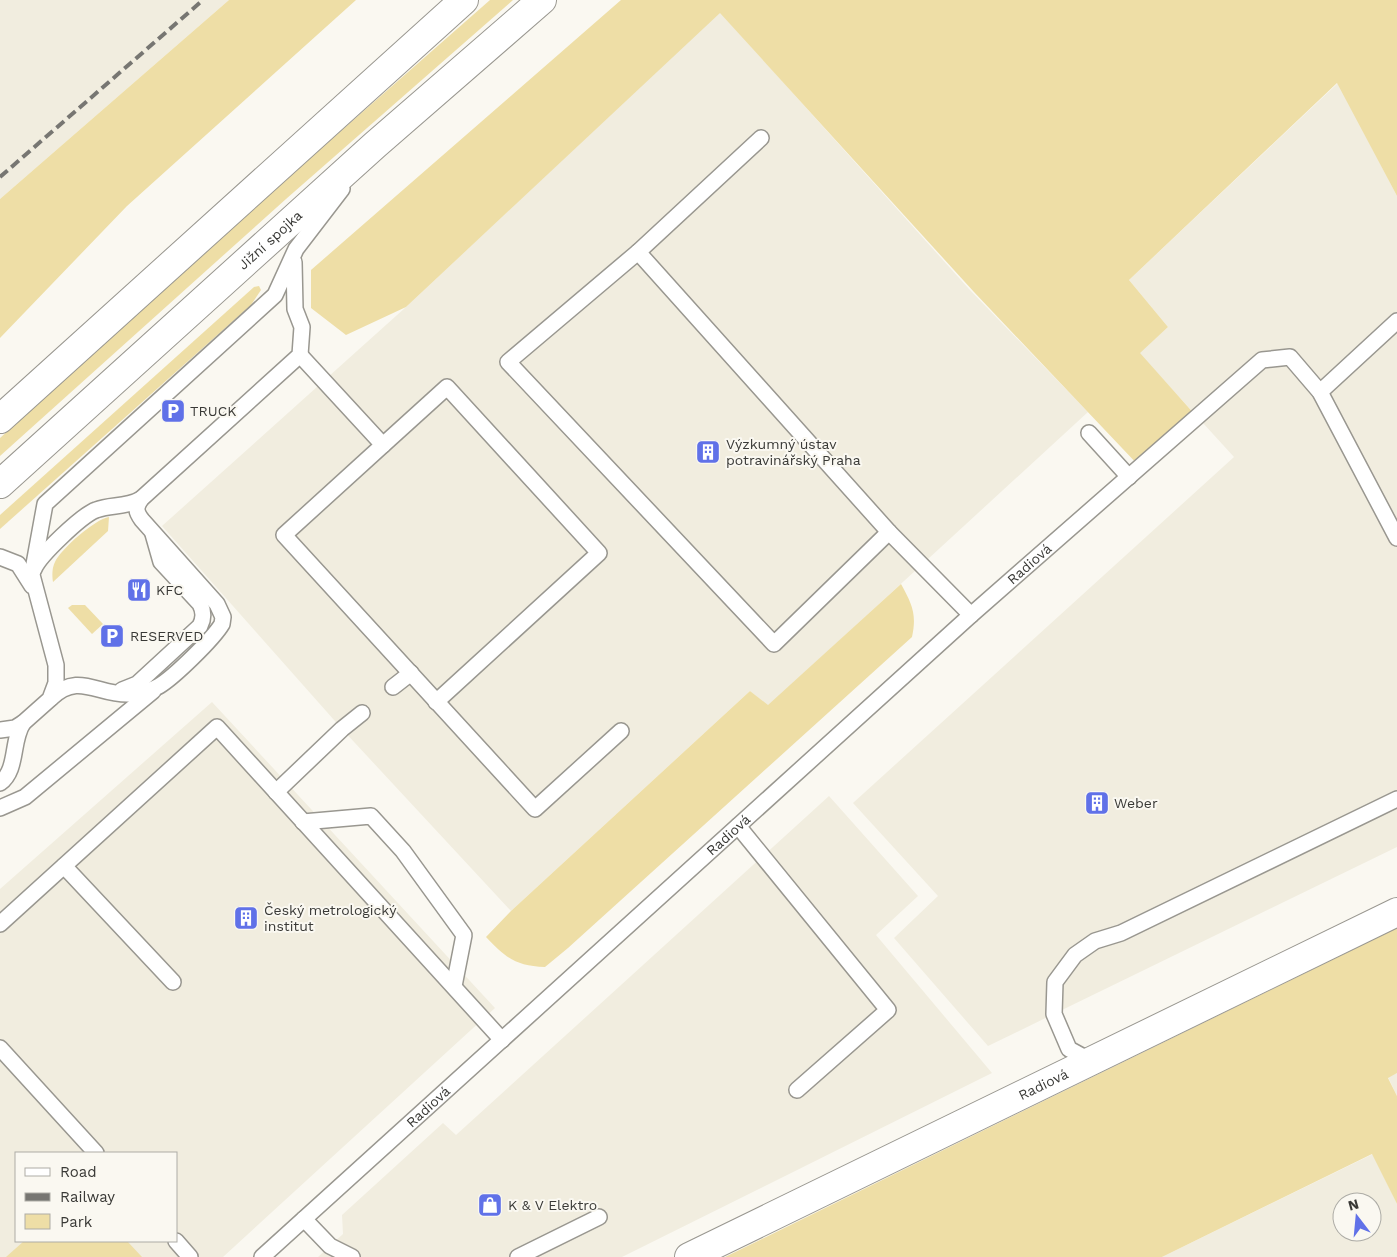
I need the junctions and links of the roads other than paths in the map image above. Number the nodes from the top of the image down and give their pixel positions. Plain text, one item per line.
1 (464, 0) edge
2 (542, 0) edge
3 (762, 138) dead end
4 (375, 145) junction
5 (296, 249) junction
6 (638, 252) junction
7 (1397, 321) edge
8 (300, 354) junction
9 (1320, 392) junction
10 (0, 419) edge
11 (1089, 433) dead end
12 (383, 445) junction
13 (1129, 477) junction
14 (0, 484) edge
15 (140, 499) junction
16 (151, 530) junction
17 (889, 532) junction
18 (1397, 538) edge
19 (0, 557) edge
20 (32, 581) junction
21 (971, 615) junction
22 (411, 673) junction
23 (160, 686) junction
24 (394, 687) dead end
25 (108, 690) junction
26 (50, 699) junction
27 (436, 702) junction
28 (362, 713) dead end
29 (23, 723) junction
30 (0, 730) edge
31 (621, 730) dead end
32 (11, 767) junction
33 (0, 783) edge
34 (276, 792) junction
35 (1397, 799) edge
36 (0, 808) edge
37 (303, 822) junction
38 (738, 826) junction
39 (64, 866) junction
40 (1397, 912) edge
41 (0, 924) edge
42 (173, 982) dead end
43 (454, 986) junction
44 (502, 1040) junction
45 (0, 1048) edge
46 (1091, 1061) junction
47 (797, 1090) dead end
48 (95, 1152) edge
49 (599, 1218) dead end
50 (304, 1219) junction
51 (177, 1242) edge
52 (190, 1257) edge
53 (262, 1257) edge
54 (352, 1257) edge
55 (518, 1257) edge
56 (689, 1257) edge

1 - 10 main road
2 - 4 main road, Jižní spojka
3 - 6 lane
4 - 5 lane
4 - 14 main road, Jižní spojka
5 - 8 lane
5 - 20 lane
6 - 17 lane
6 - 17 lane
7 - 9 lane
8 - 12 lane
8 - 15 lane
9 - 13 lane, Radiová
9 - 18 lane
11 - 13 lane
12 - 22 lane
12 - 27 lane
13 - 21 lane, Radiová
15 - 16 lane
15 - 20 lane
16 - 23 lane
16 - 25 lane
17 - 21 lane
19 - 20 lane
20 - 26 lane
21 - 38 lane, Radiová
22 - 24 lane
22 - 27 lane
23 - 25 lane
23 - 36 lane
25 - 26 lane
26 - 29 lane
27 - 31 lane
28 - 34 lane
29 - 30 lane
29 - 32 lane
32 - 33 lane
32 - 36 lane
34 - 37 lane
34 - 39 lane
35 - 46 lane
37 - 43 lane
37 - 43 lane
38 - 44 lane, Radiová
38 - 47 lane
39 - 41 lane
39 - 42 lane
40 - 46 main road, Radiová
43 - 44 lane
44 - 50 lane, Radiová
45 - 48 lane
46 - 56 main road, Radiová
49 - 55 lane
50 - 53 lane, Radiová
50 - 54 lane
51 - 52 lane

